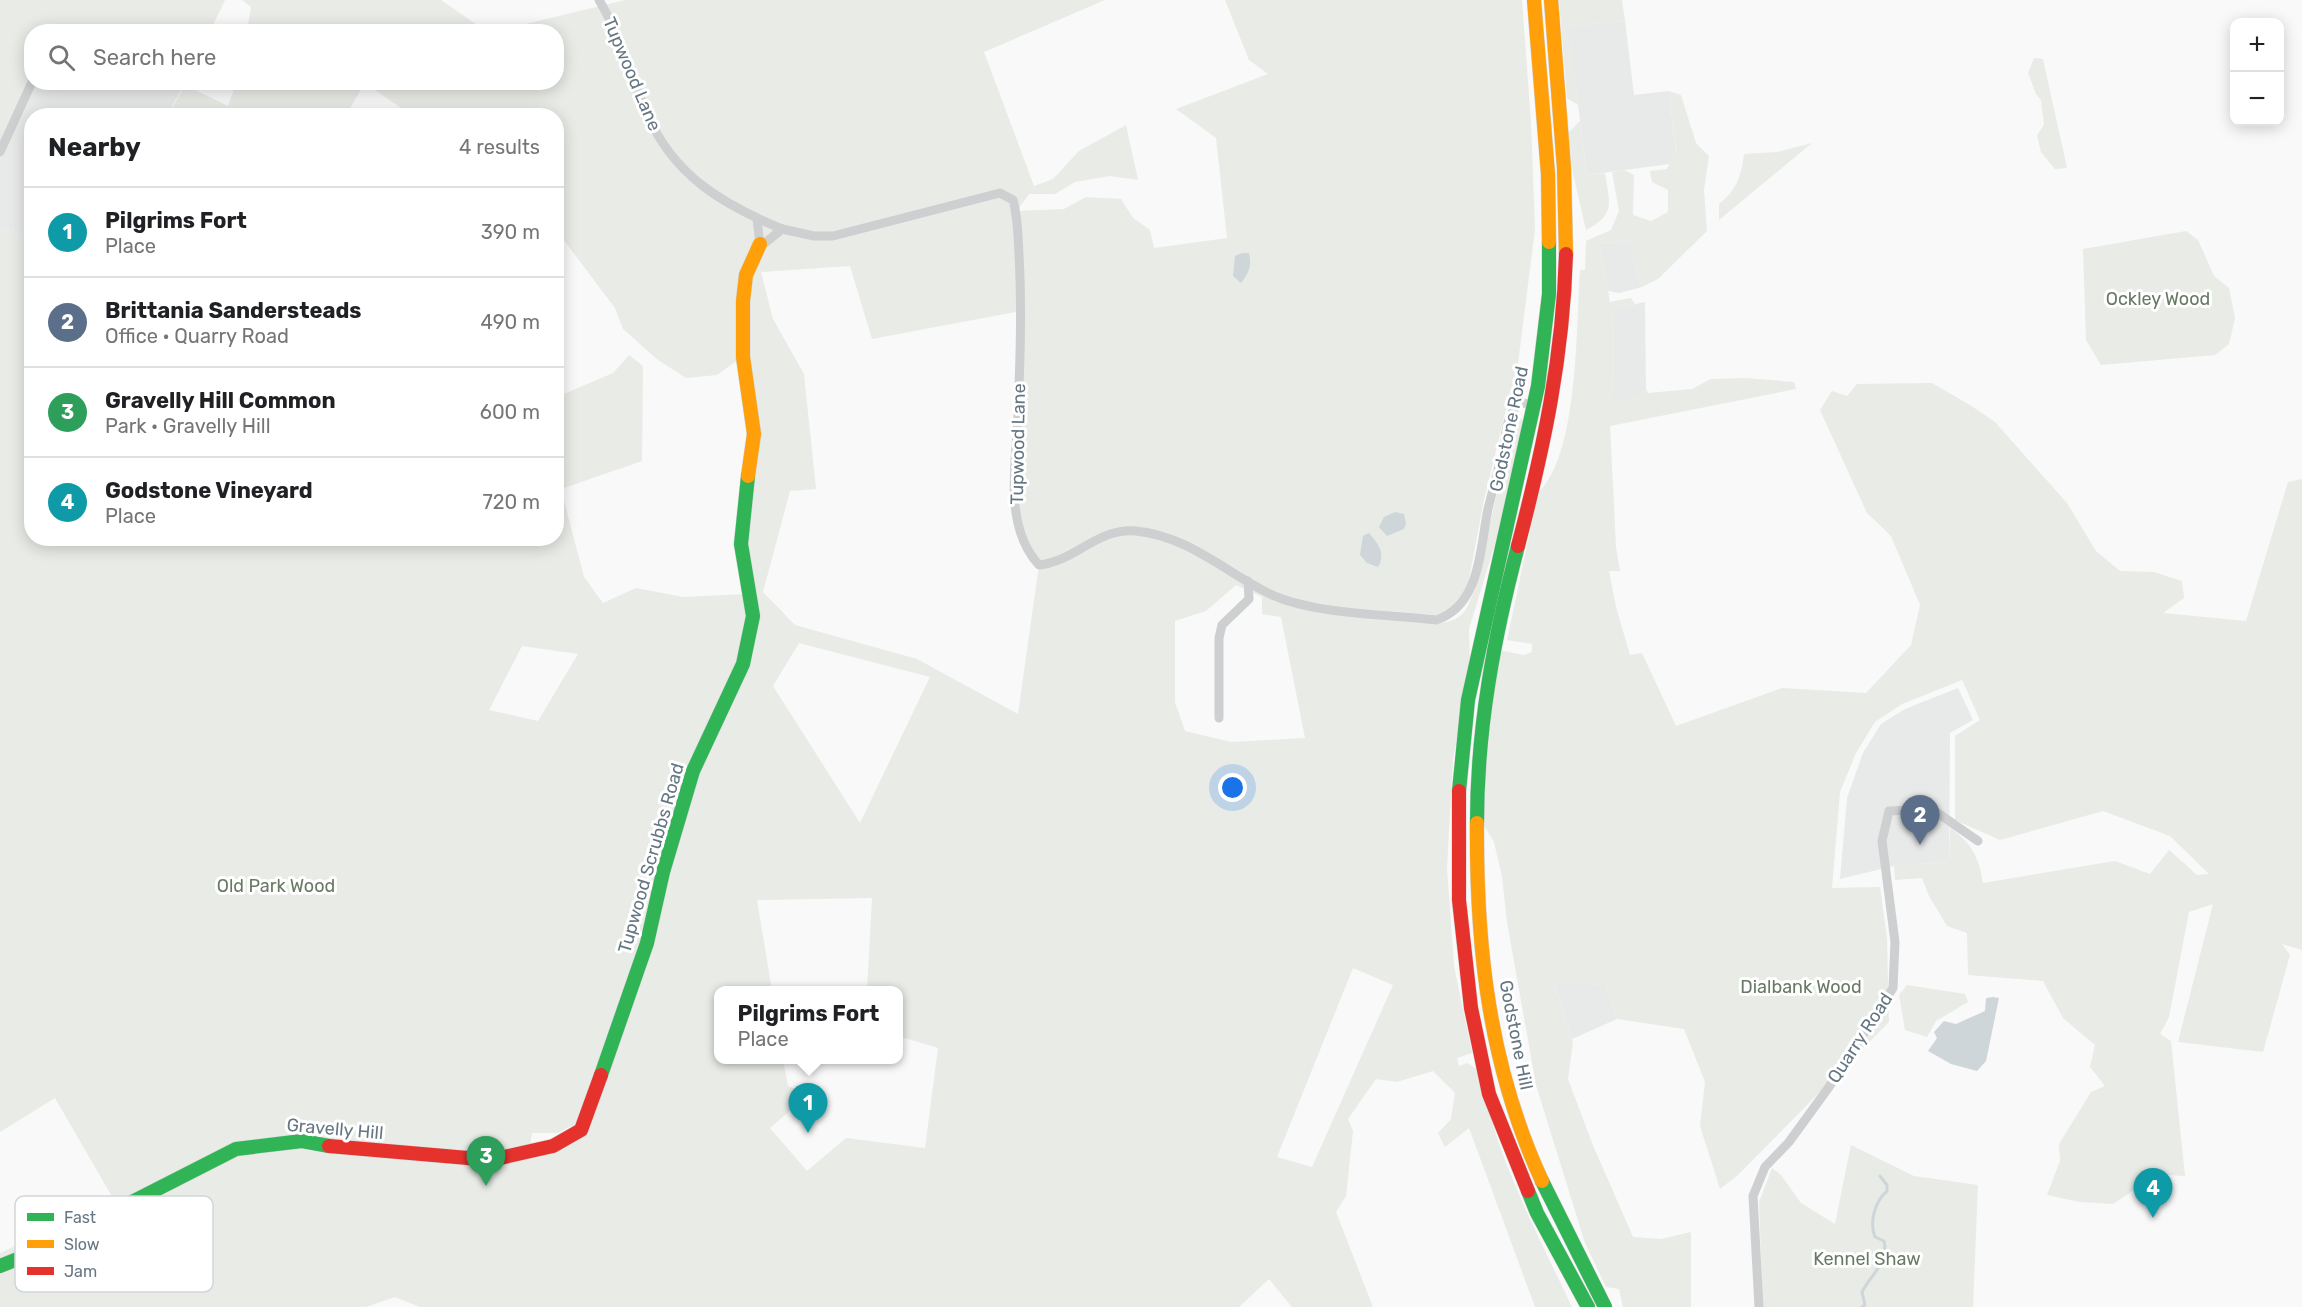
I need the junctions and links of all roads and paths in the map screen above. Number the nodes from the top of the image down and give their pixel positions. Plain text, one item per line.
1 (599, 0) edge
2 (1534, 0) edge
3 (1551, 0) edge
4 (28, 90) edge
5 (0, 152) edge
6 (757, 219) junction
7 (782, 229) junction
8 (760, 244) junction
9 (1534, 404) junction
10 (1248, 581) junction
11 (1219, 718) dead end
12 (1476, 823) joint
13 (1978, 841) dead end
14 (1458, 862) joint
15 (580, 1130) joint
16 (141, 1196) edge
17 (15, 1260) edge
18 (0, 1266) edge
19 (1588, 1307) edge
20 (1605, 1307) edge
21 (1759, 1307) edge

1 - 6 street, Tupwood Lane
2 - 9 main road, Godstone Road
3 - 12 main road, Godstone Road
4 - 5 street
6 - 7 street, Tupwood Lane
6 - 8 street
7 - 8 street
7 - 10 street, Tupwood Lane
8 - 15 main road, Tupwood Scrubbs Road
9 - 10 street, Tupwood Lane
9 - 14 main road, Godstone Road
10 - 11 street
12 - 20 main road, Godstone Hill
13 - 21 street, Quarry Road
14 - 19 main road, Godstone Hill
15 - 16 main road, Gravelly Hill
17 - 18 main road, Gravelly Hill

